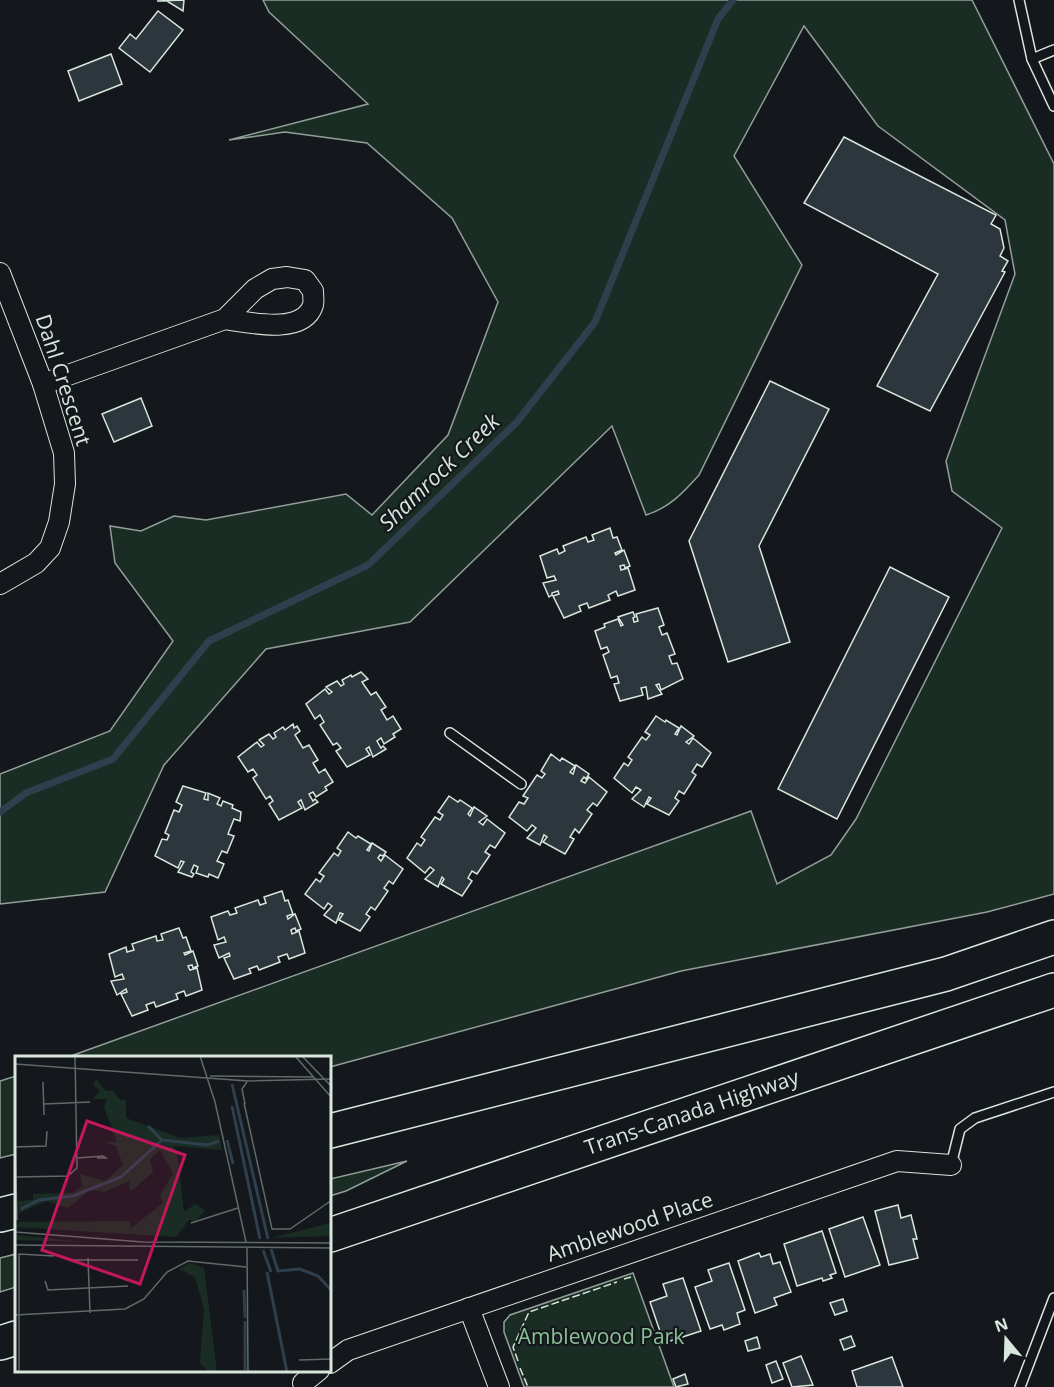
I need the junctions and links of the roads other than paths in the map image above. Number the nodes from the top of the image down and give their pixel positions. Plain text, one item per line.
1 (1019, 0) edge
2 (1054, 50) edge
3 (1032, 59) junction
4 (1054, 106) edge
5 (0, 273) edge
6 (225, 319) dead end
7 (44, 384) junction
8 (0, 584) edge
9 (450, 733) dead end
10 (521, 784) dead end
11 (1054, 937) edge
12 (1054, 990) edge
13 (1054, 1092) edge
14 (332, 1130) edge
15 (951, 1165) joint
16 (15, 1211) edge
17 (0, 1215) edge
18 (332, 1234) edge
19 (1054, 1298) edge
20 (469, 1308) junction
21 (15, 1338) edge
22 (0, 1343) edge
23 (332, 1362) edge
24 (318, 1372) edge
25 (303, 1383) dead end
26 (499, 1387) edge
27 (1020, 1387) edge

1 - 3 lane
2 - 3 lane
3 - 4 lane
5 - 7 street, Dahl Crescent
6 - 7 street
7 - 8 street, Dahl Crescent
9 - 10 lane
11 - 14 highway
12 - 18 highway, Trans-Canada Highway
13 - 15 lane
15 - 20 street, Amblewood Place
16 - 17 highway
19 - 27 lane
20 - 23 street, Amblewood Place
20 - 26 street
21 - 22 highway
24 - 25 street

